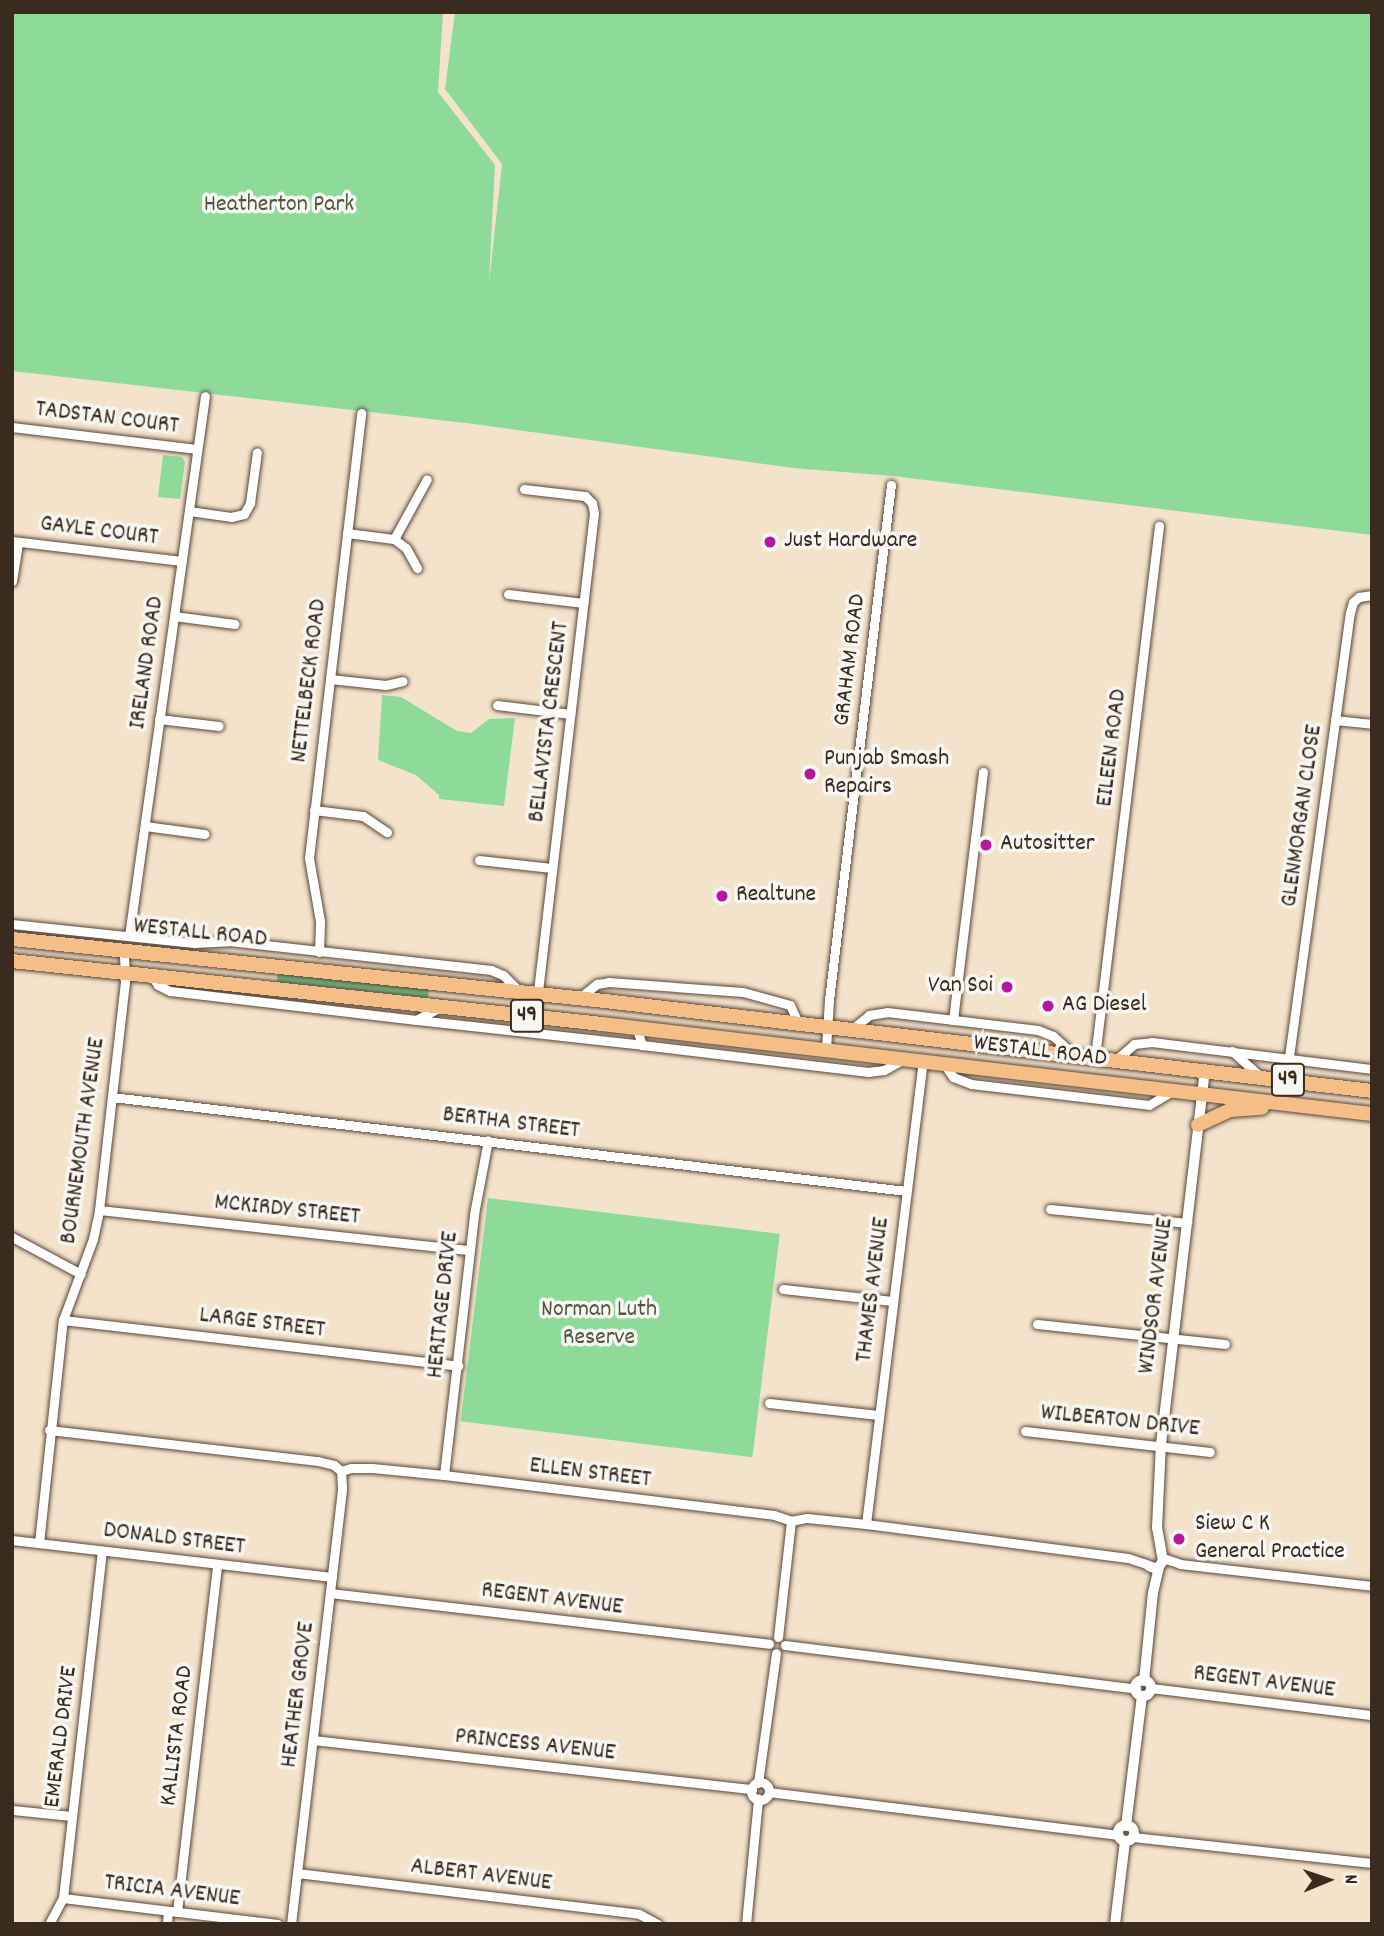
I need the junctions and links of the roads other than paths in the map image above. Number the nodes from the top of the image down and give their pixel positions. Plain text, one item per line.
1 (205, 396) dead end
2 (360, 413) dead end
3 (12, 427) edge
4 (197, 449) junction
5 (257, 452) dead end
6 (428, 479) dead end
7 (891, 485) dead end
8 (524, 489) dead end
9 (189, 511) junction
10 (1159, 526) dead end
11 (347, 533) junction
12 (394, 540) junction
13 (15, 541) edge
14 (182, 561) junction
15 (417, 568) dead end
16 (12, 582) edge
17 (508, 594) dead end
18 (1372, 595) edge
19 (583, 603) junction
20 (174, 616) junction
21 (234, 624) dead end
22 (330, 678) junction
23 (403, 681) dead end
24 (497, 705) dead end
25 (570, 714) junction
26 (159, 719) junction
27 (1335, 720) junction
28 (1372, 724) edge
29 (219, 726) dead end
30 (983, 772) dead end
31 (314, 810) junction
32 (145, 826) junction
33 (387, 832) dead end
34 (204, 834) dead end
35 (479, 860) dead end
36 (552, 868) junction
37 (12, 923) edge
38 (12, 939) edge
39 (126, 943) junction
40 (319, 952) junction
41 (359, 956) junction
42 (12, 961) edge
43 (126, 972) junction
44 (150, 975) junction
45 (383, 976) junction
46 (519, 991) junction
47 (538, 993) junction
48 (579, 998) junction
49 (605, 1000) junction
50 (442, 1006) junction
51 (535, 1017) junction
52 (416, 1020) junction
53 (953, 1020) junction
54 (798, 1023) junction
55 (602, 1024) junction
56 (857, 1024) junction
57 (828, 1026) junction
58 (637, 1029) junction
59 (642, 1045) junction
60 (826, 1049) junction
61 (1232, 1051) junction
62 (1073, 1054) junction
63 (1095, 1057) junction
64 (1289, 1058) junction
65 (903, 1059) junction
66 (1117, 1059) junction
67 (923, 1061) junction
68 (944, 1064) junction
69 (1372, 1069) edge
70 (1205, 1070) junction
71 (1261, 1077) junction
72 (1172, 1091) junction
73 (1372, 1091) edge
74 (1202, 1094) junction
75 (112, 1097) junction
76 (1288, 1105) junction
77 (1372, 1114) edge
78 (1198, 1125) junction
79 (488, 1140) junction
80 (906, 1191) junction
81 (1050, 1209) dead end
82 (99, 1210) junction
83 (1187, 1223) junction
84 (12, 1237) edge
85 (470, 1250) junction
86 (81, 1274) junction
87 (783, 1289) dead end
88 (892, 1301) junction
89 (63, 1320) junction
90 (1037, 1324) dead end
91 (1173, 1338) junction
92 (1225, 1344) dead end
93 (457, 1366) junction
94 (769, 1403) dead end
95 (878, 1415) junction
96 (49, 1430) junction
97 (1025, 1431) dead end
98 (1161, 1444) junction
99 (1210, 1452) dead end
100 (341, 1471) junction
101 (444, 1475) junction
102 (791, 1521) junction
103 (866, 1524) junction
104 (12, 1540) edge
105 (39, 1543) junction
106 (102, 1551) junction
107 (1155, 1561) junction
108 (217, 1564) junction
109 (332, 1577) junction
110 (1372, 1586) edge
111 (330, 1593) junction
112 (782, 1641) junction
113 (769, 1644) junction
114 (776, 1653) junction
115 (1143, 1688) junction
116 (1372, 1715) edge
117 (313, 1740) junction
118 (755, 1786) junction
119 (769, 1792) junction
120 (758, 1799) junction
121 (12, 1810) edge
122 (72, 1816) junction
123 (1125, 1838) junction
124 (1372, 1863) edge
125 (297, 1873) junction
126 (63, 1898) junction
127 (172, 1912) junction
128 (48, 1924) edge
129 (167, 1924) edge
130 (277, 1924) edge
131 (291, 1924) edge
132 (658, 1924) edge
133 (746, 1924) edge
134 (1115, 1924) edge

1 - 4 street, IRELAND ROAD
2 - 11 street, NETTELBECK ROAD
3 - 4 street, TADSTAN COURT
4 - 9 street, IRELAND ROAD
5 - 9 street
6 - 12 street
7 - 57 street, GRAHAM ROAD
8 - 19 street, BELLAVISTA CRESCENT
9 - 14 street, IRELAND ROAD
10 - 63 street, EILEEN ROAD
11 - 12 street
11 - 22 street, NETTELBECK ROAD
12 - 15 street
13 - 14 street, GAYLE COURT
13 - 16 street
14 - 20 street, IRELAND ROAD
17 - 19 street
18 - 27 street, GLENMORGAN CLOSE
19 - 25 street, BELLAVISTA CRESCENT
20 - 21 street
20 - 26 street, IRELAND ROAD
22 - 23 street
22 - 31 street, NETTELBECK ROAD
24 - 25 street
25 - 36 street, BELLAVISTA CRESCENT
26 - 29 street
26 - 32 street, IRELAND ROAD
27 - 28 street
27 - 64 street, GLENMORGAN CLOSE
30 - 53 street
31 - 33 street
31 - 40 street, NETTELBECK ROAD
32 - 34 street
32 - 39 street, IRELAND ROAD
35 - 36 street
36 - 47 street, BELLAVISTA CRESCENT
37 - 39 street, WESTALL ROAD
38 - 39 main road, WESTALL ROAD / 49
39 - 40 street, WESTALL ROAD
39 - 43 street, BOURNEMOUTH AVENUE
39 - 45 main road, WESTALL ROAD / 49
40 - 41 street, WESTALL ROAD
41 - 45 street
41 - 46 street, WESTALL ROAD
42 - 43 main road, WESTALL ROAD / 49
43 - 44 main road, WESTALL ROAD / 49
43 - 75 street, BOURNEMOUTH AVENUE
44 - 50 main road, WESTALL ROAD / 49
44 - 52 street, WESTALL ROAD
45 - 46 main road, WESTALL ROAD / 49
46 - 47 main road, WESTALL ROAD / 49
47 - 48 main road, WESTALL ROAD / 49
47 - 51 street, BELLAVISTA CRESCENT
48 - 49 main road, WESTALL ROAD / 49
48 - 54 street
49 - 54 main road, WESTALL ROAD / 49
49 - 55 main road
50 - 51 main road, WESTALL ROAD / 49
50 - 52 street
51 - 55 main road, WESTALL ROAD / 49
52 - 59 street, WESTALL ROAD
53 - 56 street, WESTALL ROAD
53 - 62 street, WESTALL ROAD
54 - 57 main road, WESTALL ROAD / 49
55 - 58 main road, WESTALL ROAD / 49
56 - 57 main road, WESTALL ROAD / 49
56 - 62 main road, WESTALL ROAD / 49
57 - 60 street, GRAHAM ROAD
58 - 59 street
58 - 60 main road, WESTALL ROAD / 49
59 - 65 street, WESTALL ROAD
60 - 65 main road, WESTALL ROAD / 49
61 - 64 street, WESTALL ROAD
61 - 66 street, WESTALL ROAD
61 - 71 street
62 - 63 main road, WESTALL ROAD / 49
63 - 66 main road, WESTALL ROAD / 49
64 - 69 street, WESTALL ROAD
65 - 67 main road, WESTALL ROAD / 49
66 - 70 main road, WESTALL ROAD / 49
67 - 68 main road, WESTALL ROAD / 49
67 - 80 street, THAMES AVENUE
68 - 72 main road, WESTALL ROAD / 49
68 - 72 street, WESTALL ROAD
70 - 71 main road, WESTALL ROAD / 49
70 - 74 street, WINDSOR AVENUE
71 - 73 main road, WESTALL ROAD / 49
72 - 74 main road, WESTALL ROAD / 49
74 - 76 main road, WESTALL ROAD / 49
74 - 78 street, WINDSOR AVENUE
75 - 79 street, BERTHA STREET
75 - 82 street, BOURNEMOUTH AVENUE
76 - 77 main road, WESTALL ROAD / 49
76 - 78 main road
78 - 83 street, WINDSOR AVENUE
79 - 80 street, BERTHA STREET
79 - 85 street, HERITAGE DRIVE
80 - 88 street, THAMES AVENUE
81 - 83 street
82 - 85 street, MCKIRDY STREET
82 - 86 street, BOURNEMOUTH AVENUE
83 - 91 street, WINDSOR AVENUE
84 - 86 street
85 - 93 street, HERITAGE DRIVE
86 - 89 street, BOURNEMOUTH AVENUE
87 - 88 street
88 - 95 street, THAMES AVENUE
89 - 93 street, LARGE STREET
89 - 96 street, BOURNEMOUTH AVENUE
90 - 91 street
91 - 92 street
91 - 98 street, WINDSOR AVENUE
93 - 101 street, HERITAGE DRIVE
94 - 95 street
95 - 103 street, THAMES AVENUE
96 - 100 street, ELLEN STREET
96 - 105 street, BOURNEMOUTH AVENUE
97 - 98 street, WILBERTON DRIVE
98 - 99 street, WILBERTON DRIVE
98 - 107 street, WINDSOR AVENUE
100 - 101 street, ELLEN STREET
100 - 109 street, HEATHER GROVE
101 - 102 street, ELLEN STREET
102 - 103 street, ELLEN STREET
102 - 112 street
103 - 107 street, ELLEN STREET
104 - 105 street, DONALD STREET
105 - 106 street, DONALD STREET
106 - 108 street, DONALD STREET
106 - 122 street, EMERALD DRIVE
107 - 110 street, ELLEN STREET
107 - 115 street, WINDSOR AVENUE
108 - 109 street, DONALD STREET
108 - 127 street, KALLISTA ROAD
109 - 111 street, HEATHER GROVE
111 - 113 street, REGENT AVENUE
111 - 117 street, HEATHER GROVE
112 - 113 street
112 - 114 street
112 - 115 street, REGENT AVENUE
113 - 114 street
114 - 118 street
115 - 116 street, REGENT AVENUE
115 - 123 street, WINDSOR AVENUE
117 - 118 street, PRINCESS AVENUE
117 - 125 street, HEATHER GROVE
118 - 119 street
118 - 120 street
119 - 120 street
119 - 123 street
120 - 133 street
121 - 122 street
122 - 126 street, EMERALD DRIVE
123 - 124 street
123 - 134 street
125 - 131 street, HEATHER GROVE
125 - 132 street, ALBERT AVENUE
126 - 127 street, TRICIA AVENUE
126 - 128 street, EMERALD DRIVE
127 - 129 street, KALLISTA ROAD
127 - 130 street, TRICIA AVENUE

